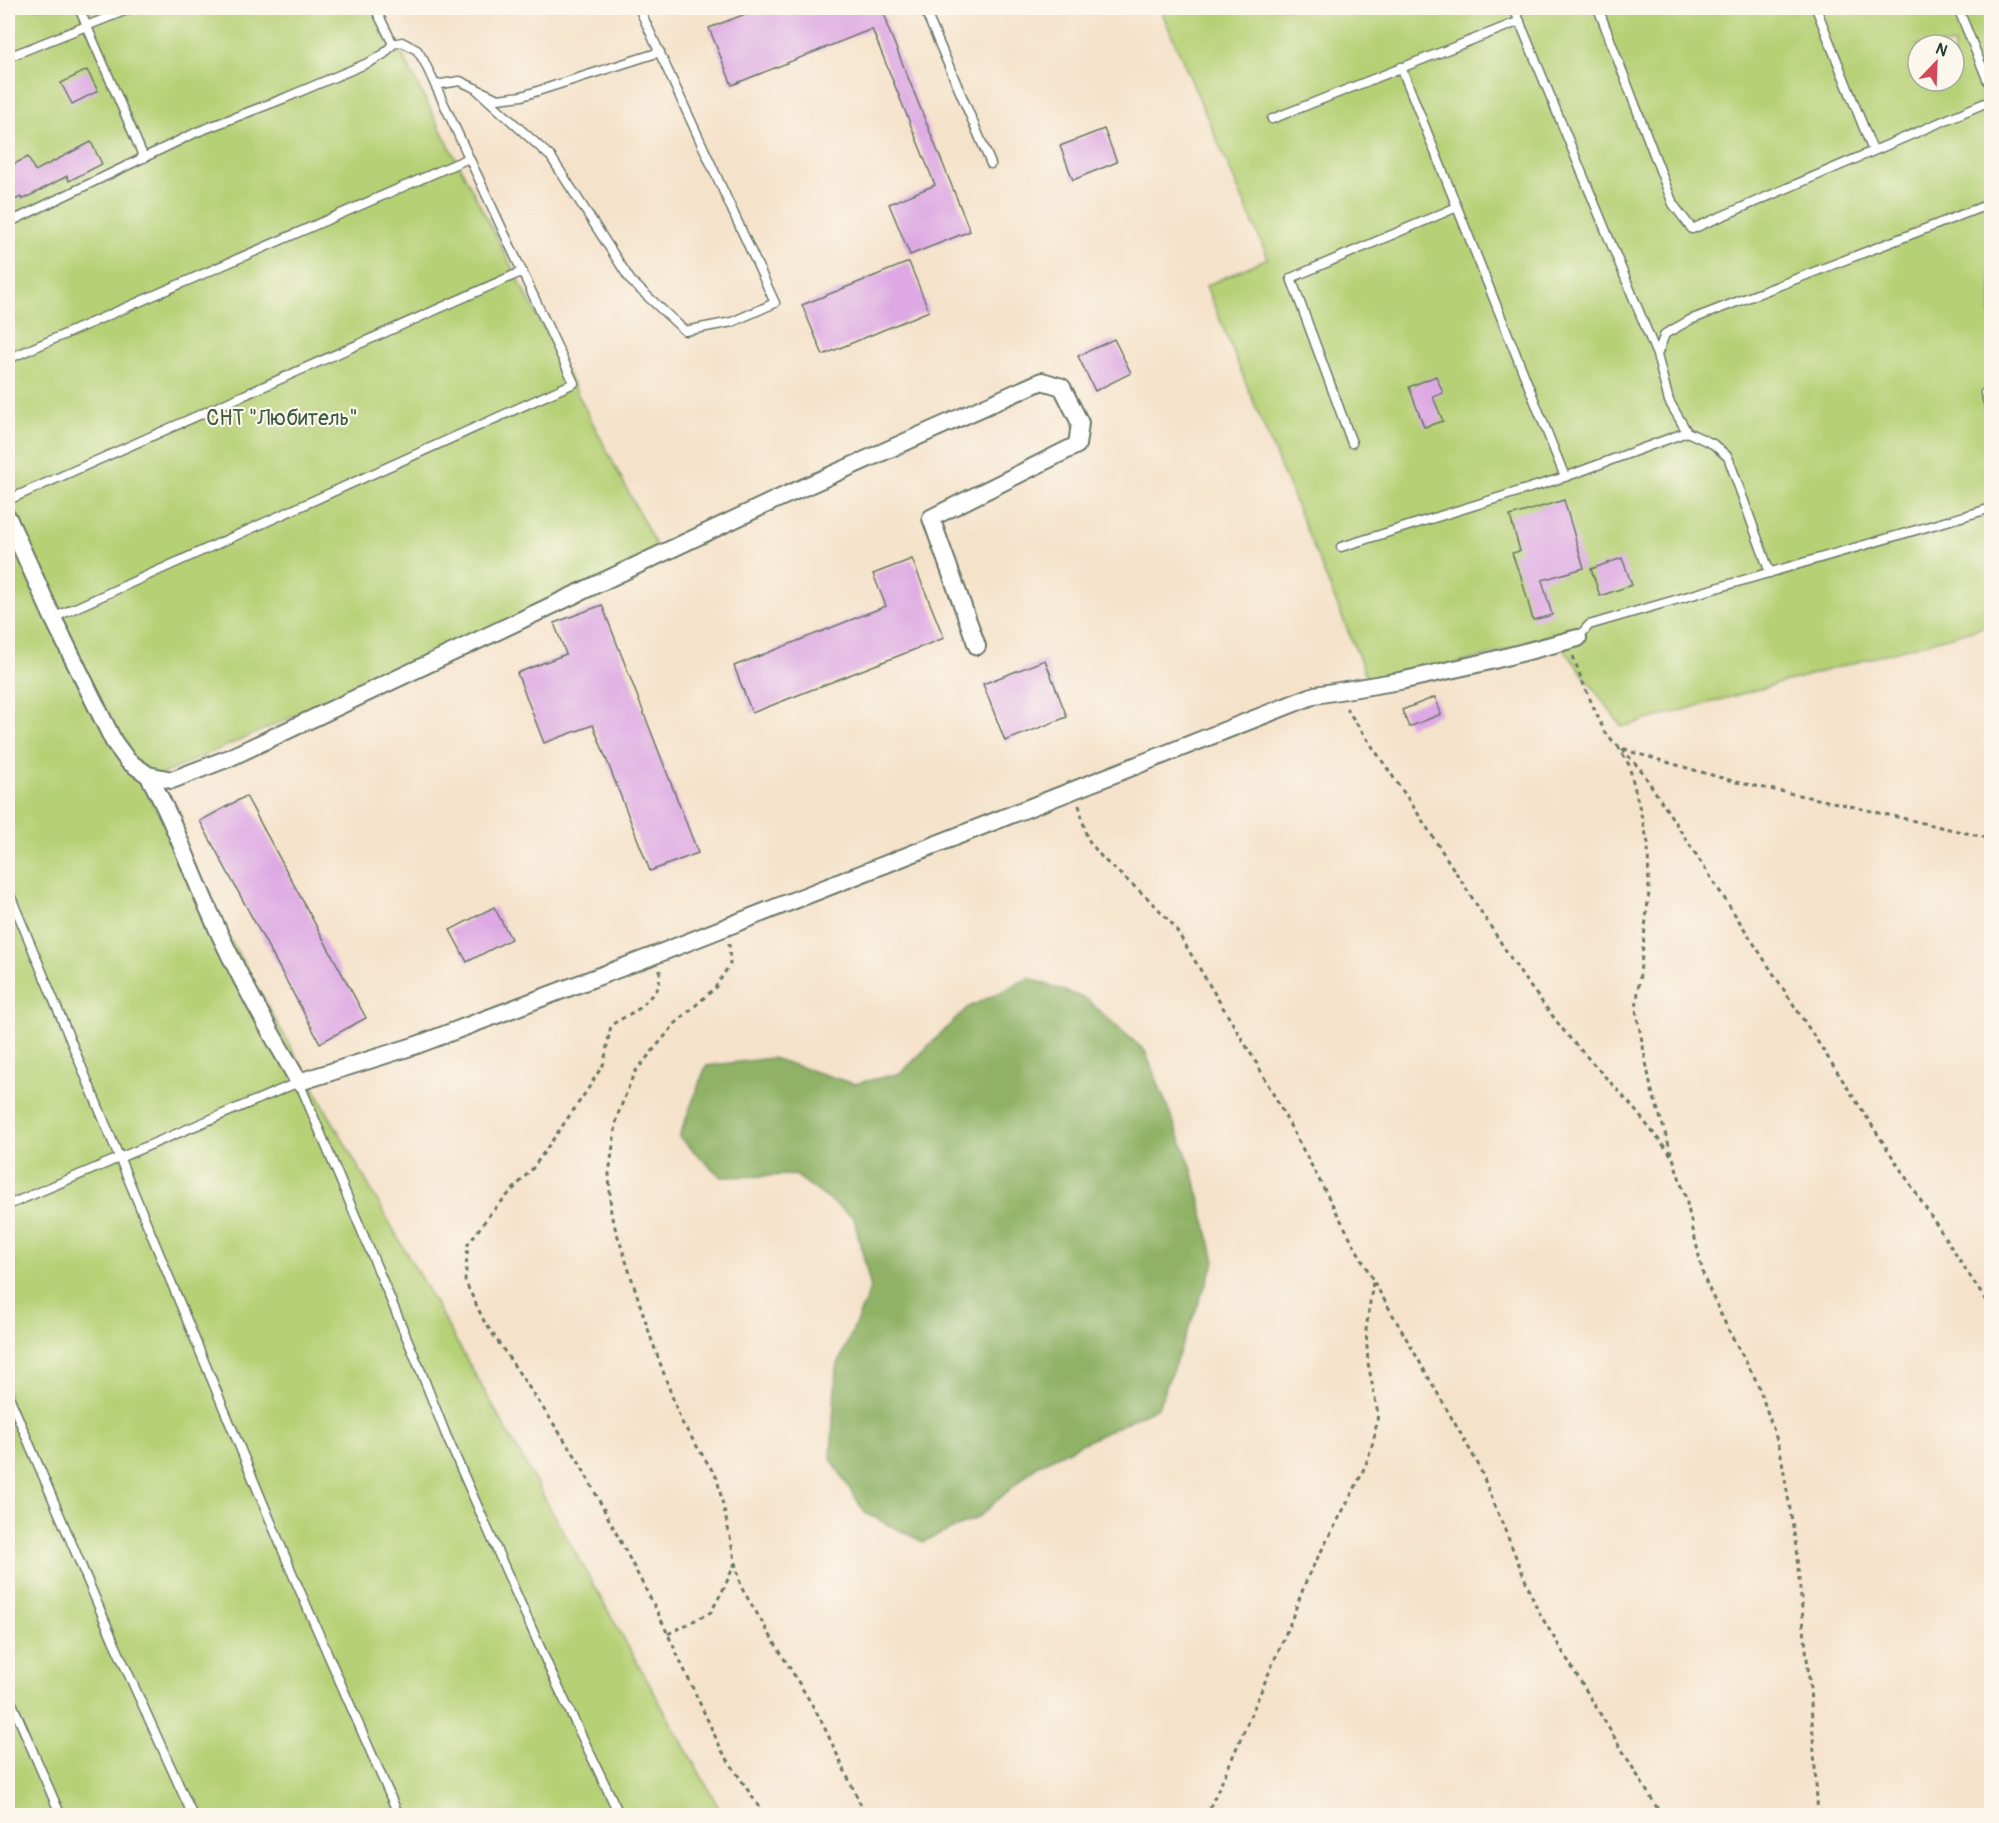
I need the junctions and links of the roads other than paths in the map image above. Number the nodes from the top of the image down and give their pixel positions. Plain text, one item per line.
1 (79, 8) edge
2 (132, 8) edge
3 (375, 8) edge
4 (639, 8) edge
5 (924, 8) edge
6 (1514, 8) edge
7 (1598, 8) edge
8 (1816, 8) edge
9 (1958, 8) edge
10 (1520, 21) junction
11 (87, 26) junction
12 (393, 44) junction
13 (660, 52) junction
14 (8, 57) edge
15 (1401, 67) junction
16 (435, 85) junction
17 (475, 88) junction
18 (1992, 91) edge
19 (1992, 100) edge
20 (1272, 119) dead end
21 (1873, 152) junction
22 (144, 158) junction
23 (469, 158) junction
24 (991, 164) dead end
25 (1992, 203) edge
26 (1457, 207) junction
27 (8, 223) edge
28 (521, 272) junction
29 (1657, 355) junction
30 (8, 359) edge
31 (1992, 390) edge
32 (1992, 415) edge
33 (1687, 432) junction
34 (1352, 443) dead end
35 (1566, 477) junction
36 (8, 500) edge
37 (1992, 508) edge
38 (8, 518) edge
39 (1341, 547) dead end
40 (1770, 573) junction
41 (53, 618) junction
42 (1573, 640) joint
43 (977, 646) dead end
44 (148, 775) junction
45 (8, 890) edge
46 (299, 1083) junction
47 (118, 1159) junction
48 (8, 1205) edge
49 (8, 1394) edge
50 (8, 1694) edge
51 (61, 1815) edge
52 (193, 1815) edge
53 (399, 1815) edge
54 (620, 1815) edge

1 - 11 lane
2 - 11 lane
3 - 12 lane
4 - 13 lane
5 - 24 lane
6 - 10 lane
7 - 21 lane
8 - 21 lane
9 - 18 lane
10 - 15 lane
10 - 29 lane
11 - 14 lane
11 - 22 lane
12 - 16 lane
12 - 22 lane
13 - 17 lane
13 - 17 lane
15 - 20 lane
15 - 26 lane
16 - 17 lane
16 - 23 lane
19 - 21 lane
22 - 27 lane
23 - 28 lane
23 - 30 lane
25 - 29 lane
26 - 34 lane
26 - 35 lane
28 - 36 lane
28 - 41 lane
29 - 33 lane
31 - 32 lane
33 - 35 lane
33 - 40 lane
35 - 39 lane
37 - 40 lane
38 - 41 street
40 - 42 lane
41 - 44 street
42 - 46 street
43 - 44 street
44 - 46 street
45 - 47 lane
46 - 47 lane
46 - 54 lane
47 - 48 lane
47 - 53 lane
49 - 52 lane
50 - 51 lane

